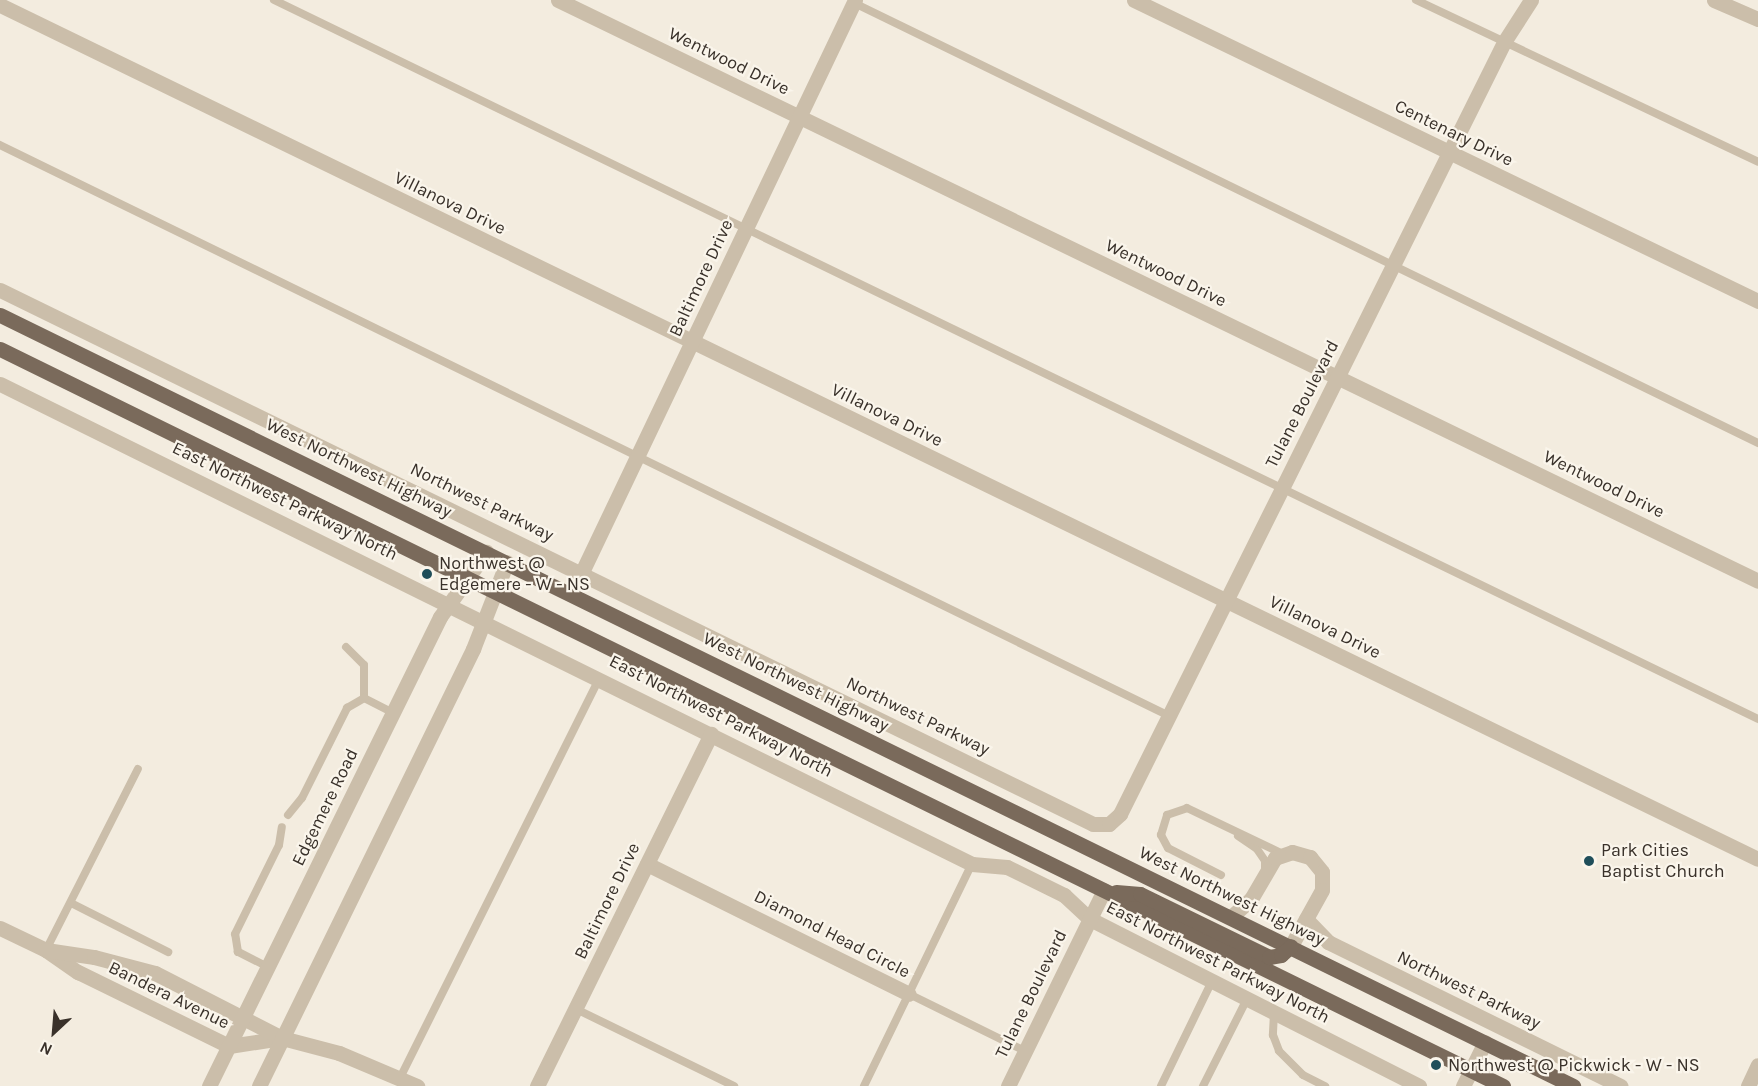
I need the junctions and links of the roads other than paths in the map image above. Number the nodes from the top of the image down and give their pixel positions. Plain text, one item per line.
1 (274, 0) edge
2 (558, 0) edge
3 (1134, 0) edge
4 (1416, 0) edge
5 (1531, 0) edge
6 (1714, 0) edge
7 (852, 1) edge
8 (0, 5) edge
9 (1758, 19) edge
10 (1504, 42) junction
11 (799, 117) junction
12 (0, 145) edge
13 (1449, 153) junction
14 (1758, 162) edge
15 (745, 230) junction
16 (1392, 267) junction
17 (0, 290) edge
18 (1758, 302) edge
19 (0, 315) edge
20 (692, 342) junction
21 (0, 349) edge
22 (1338, 377) junction
23 (0, 384) edge
24 (1758, 443) edge
25 (636, 456) junction
26 (1282, 489) junction
27 (486, 552) junction
28 (507, 562) junction
29 (582, 572) junction
30 (467, 577) junction
31 (1758, 581) edge
32 (497, 592) junction
33 (1226, 601) junction
34 (448, 603) junction
35 (486, 621) junction
36 (346, 647) dead end
37 (599, 677) junction
38 (364, 698) junction
39 (393, 713) junction
40 (1169, 716) junction
41 (1758, 719) edge
42 (711, 734) junction
43 (138, 769) dead end
44 (288, 815) dead end
45 (1215, 820) junction
46 (1109, 824) joint
47 (282, 827) dead end
48 (1284, 854) junction
49 (1758, 859) edge
50 (647, 864) junction
51 (972, 864) junction
52 (1265, 873) junction
53 (1221, 875) dead end
54 (1106, 891) junction
55 (71, 903) junction
56 (1231, 917) junction
57 (1090, 919) junction
58 (1306, 920) junction
59 (0, 928) edge
60 (1291, 946) junction
61 (46, 950) junction
62 (168, 952) dead end
63 (268, 967) junction
64 (1212, 981) junction
65 (909, 994) junction
66 (1247, 999) junction
67 (576, 1009) junction
68 (1274, 1012) junction
69 (244, 1015) junction
70 (282, 1038) junction
71 (1485, 1042) junction
72 (229, 1046) junction
73 (1025, 1051) junction
74 (1758, 1065) edge
75 (1471, 1070) junction
76 (408, 1083) edge
77 (1408, 1084) edge
78 (209, 1086) edge
79 (259, 1086) edge
80 (537, 1086) edge
81 (734, 1086) edge
82 (864, 1086) edge
83 (1008, 1086) edge
84 (1161, 1086) edge
85 (1203, 1086) edge
86 (1325, 1086) edge
87 (1463, 1086) edge
88 (1503, 1086) edge
89 (1573, 1086) edge
90 (1621, 1086) edge
91 (1748, 1086) edge

1 - 15 lane
2 - 11 street, Wentwood Drive
3 - 13 street, Centenary Drive
4 - 10 lane
5 - 10 street, Tulane Boulevard
6 - 9 street
7 - 11 street, Baltimore Drive
7 - 16 lane
8 - 20 street, Villanova Drive
10 - 13 street, Tulane Boulevard
10 - 14 lane
11 - 15 street, Baltimore Drive
11 - 22 street, Wentwood Drive
12 - 25 lane
13 - 16 street, Tulane Boulevard
13 - 18 street, Centenary Drive
15 - 20 street, Baltimore Drive
15 - 26 lane
16 - 22 street, Tulane Boulevard
16 - 24 lane
17 - 29 street, Northwest Parkway
19 - 27 main road, West Northwest Highway
20 - 25 street, Baltimore Drive
20 - 33 street, Villanova Drive
21 - 30 main road
22 - 26 street, Tulane Boulevard
22 - 31 street, Wentwood Drive
23 - 34 street, East Northwest Parkway North
25 - 29 street, Baltimore Drive
25 - 40 lane
26 - 33 street, Tulane Boulevard
26 - 41 lane
27 - 28 main road, West Northwest Highway
27 - 30 street, Edgemere Road
28 - 32 street
28 - 56 main road, West Northwest Highway
29 - 46 street, Northwest Parkway
30 - 32 main road
30 - 34 street, Edgemere Road
32 - 35 street
32 - 54 main road
33 - 40 street, Tulane Boulevard
33 - 49 street, Villanova Drive
34 - 35 street, East Northwest Parkway North
34 - 39 street, Edgemere Road
35 - 37 street, East Northwest Parkway North
35 - 70 street
36 - 38 lane
37 - 42 street, East Northwest Parkway North
37 - 76 lane
38 - 39 lane
38 - 44 lane
39 - 63 street, Edgemere Road
40 - 46 street, Tulane Boulevard
42 - 50 street, Baltimore Drive
42 - 51 street, East Northwest Parkway North
43 - 55 lane
45 - 48 lane
45 - 52 lane
45 - 53 lane
47 - 63 lane
48 - 52 street
48 - 58 street
50 - 65 street, Diamond Head Circle
50 - 67 street, Baltimore Drive
51 - 57 street, East Northwest Parkway North
51 - 65 lane
52 - 56 street
54 - 57 street, Tulane Boulevard
54 - 60 main road
54 - 75 main road
55 - 61 lane
55 - 62 lane
56 - 60 main road, West Northwest Highway
57 - 64 street, East Northwest Parkway North
57 - 73 street, Tulane Boulevard
58 - 60 street
58 - 90 street, Northwest Parkway
59 - 61 street, Bandera Avenue
60 - 71 main road, West Northwest Highway
61 - 69 street, Bandera Avenue
61 - 72 street, Bandera Avenue
63 - 69 street, Edgemere Road
64 - 66 street, East Northwest Parkway North
64 - 84 lane
65 - 73 lane
65 - 82 lane, Diamond Head Circle
66 - 68 street, East Northwest Parkway North
66 - 85 lane
67 - 80 street, Baltimore Drive
67 - 81 lane
68 - 77 street, East Northwest Parkway North
68 - 86 lane
69 - 70 street, Bandera Avenue
69 - 72 street, Edgemere Road
70 - 72 street, Bandera Avenue
70 - 76 street, Bandera Avenue
70 - 79 street
71 - 75 street
71 - 89 main road, West Northwest Highway
72 - 78 street, Edgemere Road
73 - 83 street, Tulane Boulevard
74 - 91 street
75 - 87 street
75 - 88 main road

